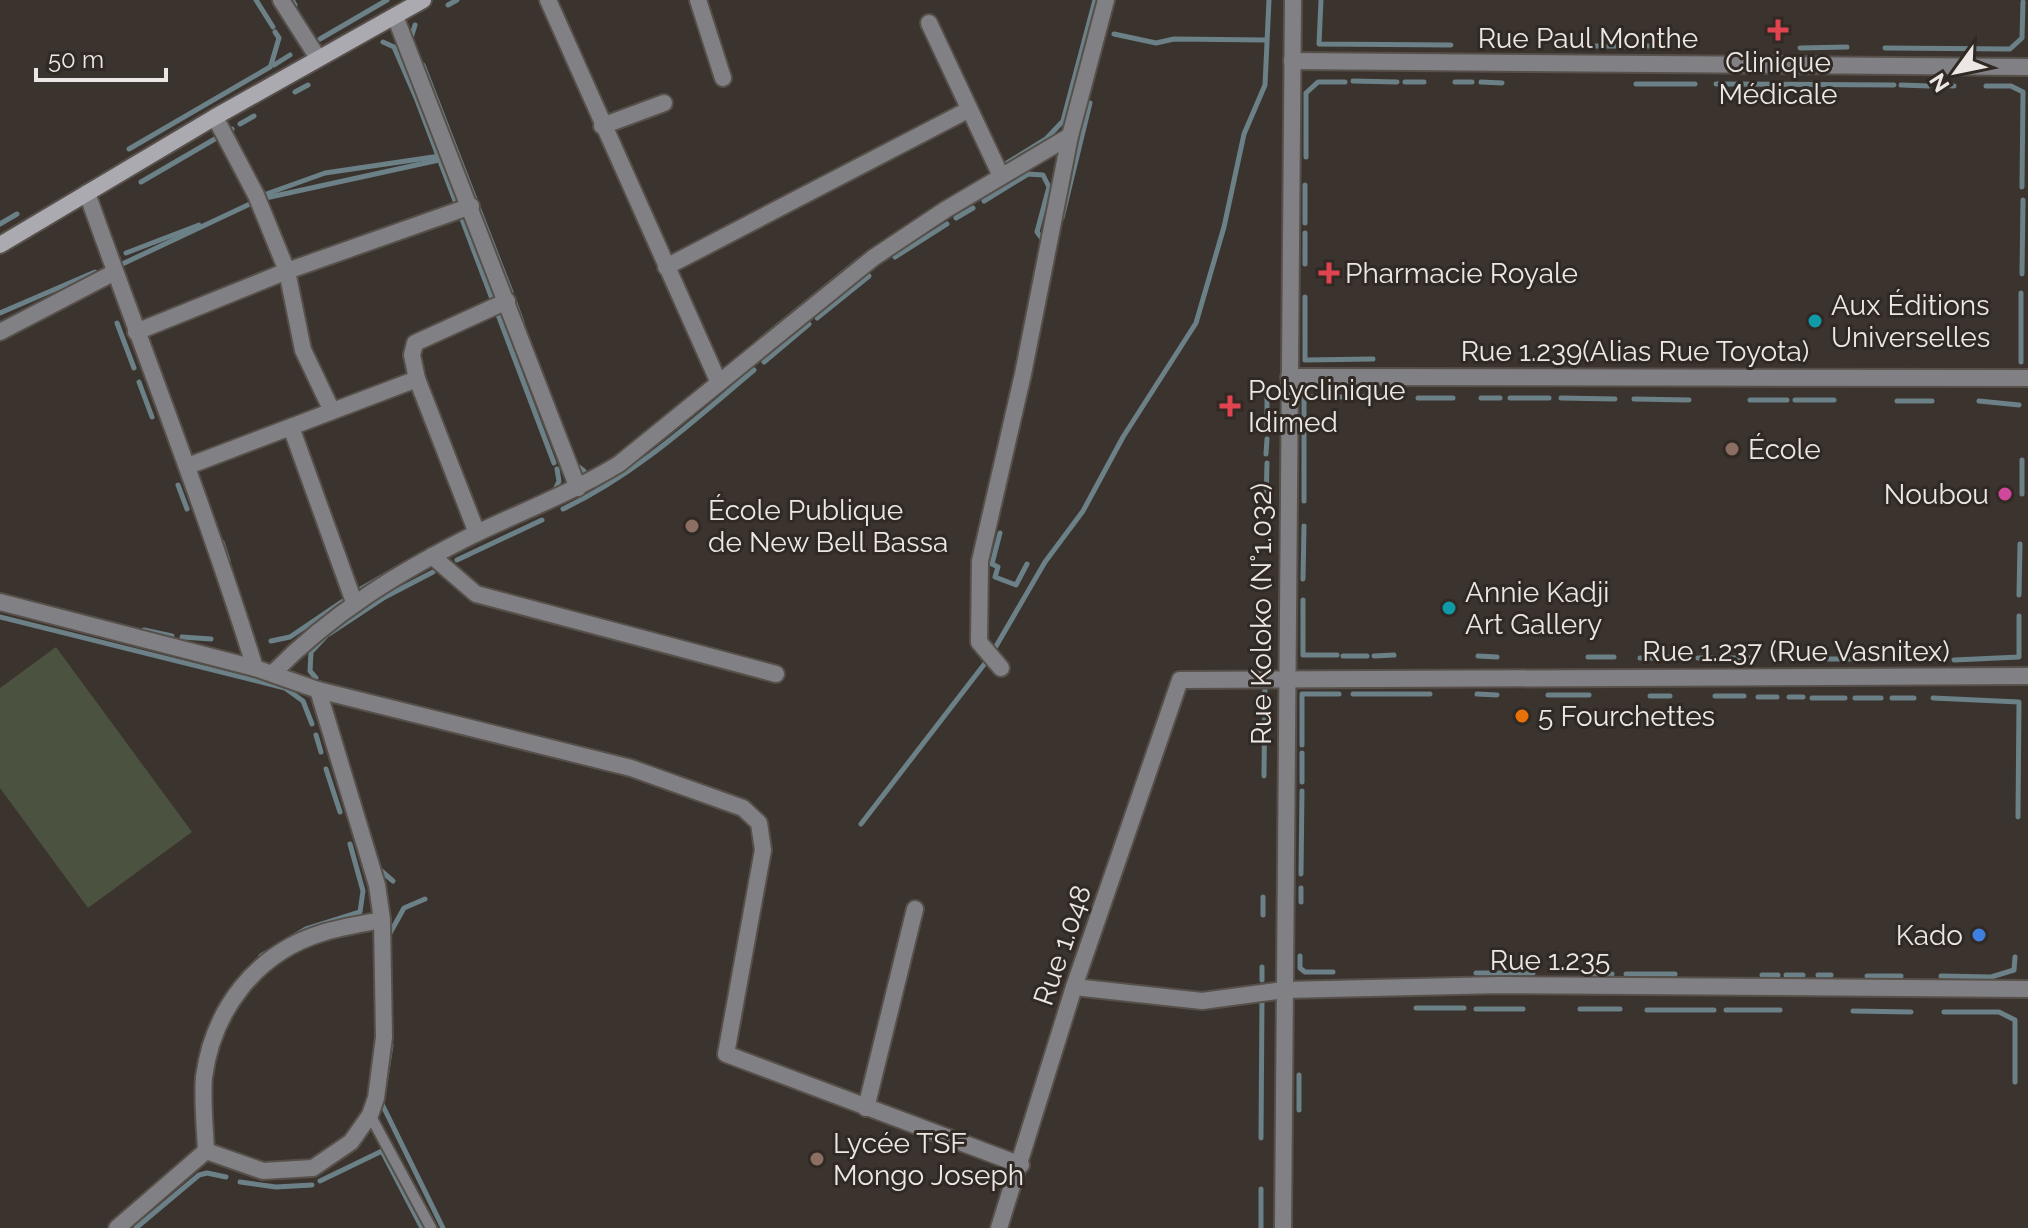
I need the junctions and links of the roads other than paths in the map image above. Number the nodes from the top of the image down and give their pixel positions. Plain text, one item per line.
1 (281, 0) edge
2 (423, 0) edge
3 (548, 0) edge
4 (698, 0) edge
5 (1106, 0) edge
6 (1293, 0) edge
7 (395, 16) junction
8 (929, 23) dead end
9 (318, 58) junction
10 (1292, 61) junction
11 (2028, 67) edge
12 (723, 78) dead end
13 (664, 103) dead end
14 (968, 110) junction
15 (215, 117) junction
16 (602, 126) junction
17 (1070, 136) junction
18 (1001, 176) junction
19 (87, 193) junction
20 (471, 206) junction
21 (0, 245) edge
22 (666, 267) junction
23 (287, 271) junction
24 (115, 272) junction
25 (507, 301) junction
26 (0, 332) edge
27 (136, 332) junction
28 (1289, 377) junction
29 (2028, 378) edge
30 (417, 379) junction
31 (719, 383) junction
32 (332, 411) junction
33 (291, 427) junction
34 (188, 466) junction
35 (578, 488) junction
36 (477, 533) junction
37 (432, 556) junction
38 (0, 602) edge
39 (354, 602) junction
40 (255, 668) junction
41 (1001, 668) dead end
42 (273, 673) junction
43 (776, 674) dead end
44 (2028, 676) edge
45 (1180, 680) joint
46 (1287, 680) junction
47 (318, 690) junction
48 (915, 909) dead end
49 (382, 920) junction
50 (1074, 987) junction
51 (2028, 989) edge
52 (1284, 990) junction
53 (866, 1108) junction
54 (370, 1115) junction
55 (206, 1151) junction
56 (1021, 1165) junction
57 (117, 1228) edge
58 (431, 1228) edge
59 (999, 1228) edge
60 (1283, 1228) edge

1 - 9 street
2 - 7 main road
3 - 16 street
4 - 12 street
5 - 17 street
6 - 10 street, Rue Koloko (N°1.032)
7 - 9 main road
7 - 20 street
8 - 14 street
9 - 15 main road
10 - 11 street, Rue Paul Monthe
10 - 28 street, Rue Koloko (N°1.032)
13 - 16 street
14 - 18 street
14 - 22 street
15 - 19 main road
15 - 23 street
16 - 22 street
17 - 18 street
17 - 41 street
18 - 31 street
19 - 21 main road
19 - 24 street
20 - 23 street
20 - 25 street
22 - 31 street
23 - 27 street
23 - 32 street
24 - 26 street
24 - 27 street
25 - 30 street
25 - 35 street
27 - 34 street
28 - 29 street, Rue 1.239(Alias Rue Toyota)
28 - 46 street, Rue Koloko (N°1.032)
30 - 32 street
30 - 36 street
31 - 35 street
32 - 33 street
33 - 34 street
33 - 39 street
34 - 40 street
35 - 36 street
36 - 37 street
37 - 39 street
37 - 43 street
38 - 40 street
39 - 42 street
40 - 42 street
42 - 47 street
44 - 46 street, Rue 1.237 (Rue Vasnitex)
45 - 46 street, Rue 1.237 (Rue Vasnitex)
45 - 50 street, Rue 1.048
46 - 52 street, Rue Koloko (N°1.032)
47 - 49 street
47 - 53 street
48 - 53 street
49 - 54 street
49 - 55 street
50 - 52 street, Rue 1.235
50 - 56 street, Rue 1.048
51 - 52 street, Rue 1.235
52 - 60 street, Rue Koloko (N°1.032)
53 - 56 street
54 - 55 street
54 - 58 lane
55 - 57 street
56 - 59 street, Rue 1.048

